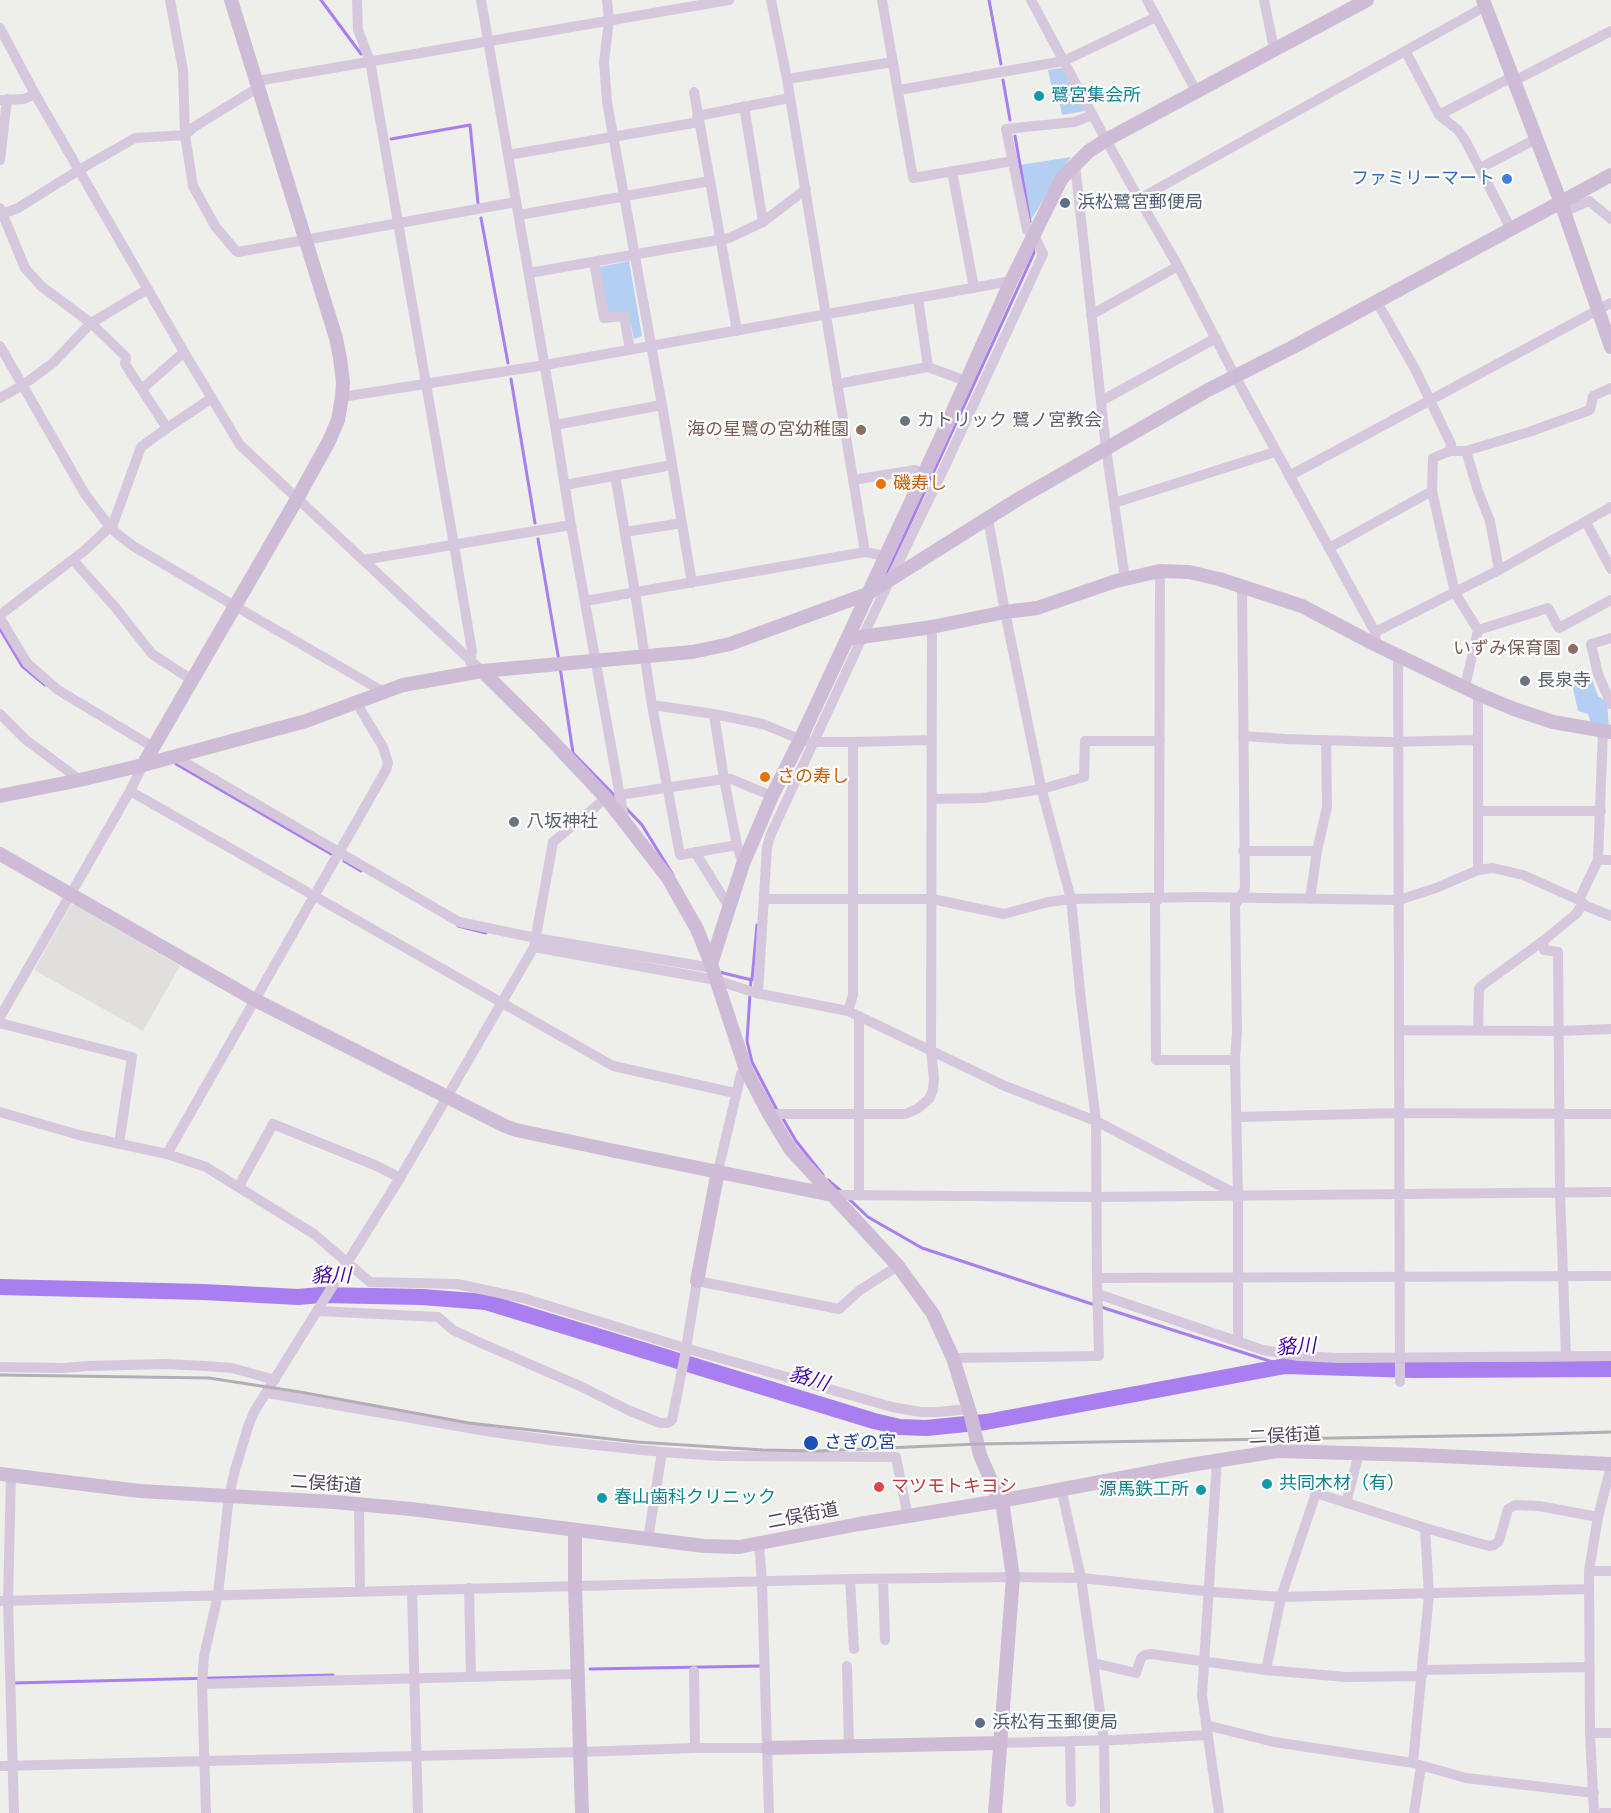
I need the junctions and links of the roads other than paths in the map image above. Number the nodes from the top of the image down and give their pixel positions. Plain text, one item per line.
1 (170, 0) edge
2 (231, 0) edge
3 (357, 0) edge
4 (481, 0) edge
5 (607, 0) edge
6 (729, 0) edge
7 (771, 0) edge
8 (882, 0) edge
9 (1031, 0) edge
10 (1147, 0) edge
11 (1264, 0) edge
12 (1367, 0) edge
13 (1485, 3) edge
14 (1156, 17) junction
15 (609, 20) junction
16 (0, 28) edge
17 (1611, 31) edge
18 (489, 42) junction
19 (1274, 50) junction
20 (1406, 52) junction
21 (370, 61) junction
22 (1064, 61) junction
23 (893, 62) junction
24 (787, 79) junction
25 (1513, 79) junction
26 (258, 84) junction
27 (899, 90) junction
28 (1196, 91) junction
29 (693, 92) dead end
30 (35, 94) junction
31 (790, 98) junction
32 (4, 99) edge
33 (744, 106) junction
34 (1093, 115) junction
35 (1439, 115) junction
36 (698, 119) junction
37 (185, 135) junction
38 (614, 138) junction
39 (1536, 139) junction
40 (1106, 140) junction
41 (508, 155) junction
42 (0, 160) edge
43 (1013, 160) junction
44 (1075, 164) junction
45 (1480, 168) junction
46 (79, 170) junction
47 (952, 171) junction
48 (1611, 175) edge
49 (710, 181) junction
50 (806, 189) junction
51 (625, 195) junction
52 (1139, 199) junction
53 (516, 202) junction
54 (1562, 208) junction
55 (1, 211) edge
56 (519, 214) junction
57 (1611, 219) edge
58 (398, 222) junction
59 (763, 222) junction
60 (1511, 229) junction
61 (1031, 237) junction
62 (306, 239) junction
63 (720, 239) junction
64 (635, 255) junction
65 (594, 262) junction
66 (1178, 266) junction
67 (529, 273) junction
68 (1011, 281) junction
69 (974, 288) junction
70 (148, 289) junction
71 (918, 298) junction
72 (1377, 302) junction
73 (1611, 303) edge
74 (1598, 310) junction
75 (826, 314) junction
76 (1091, 315) junction
77 (90, 323) junction
78 (737, 331) junction
79 (1216, 338) junction
80 (0, 346) edge
81 (651, 346) junction
82 (1611, 347) edge
83 (630, 350) junction
84 (184, 352) junction
85 (545, 365) junction
86 (928, 367) junction
87 (1235, 376) junction
88 (966, 381) junction
89 (426, 384) junction
90 (837, 384) junction
91 (23, 385) junction
92 (1611, 388) edge
93 (142, 389) junction
94 (0, 398) edge
95 (212, 398) junction
96 (342, 398) junction
97 (1429, 400) junction
98 (1101, 401) junction
99 (662, 405) junction
100 (555, 425) junction
101 (167, 428) junction
102 (1106, 448) junction
103 (1450, 451) junction
104 (1466, 451) junction
105 (1275, 452) junction
106 (672, 465) junction
107 (924, 474) junction
108 (615, 475) junction
109 (1289, 476) junction
110 (853, 480) junction
111 (565, 484) junction
112 (1432, 491) junction
113 (297, 499) junction
114 (1114, 503) junction
115 (1611, 507) edge
116 (988, 519) junction
117 (1586, 522) junction
118 (682, 523) junction
119 (571, 525) junction
120 (110, 526) junction
121 (625, 532) junction
122 (454, 545) junction
123 (1329, 548) junction
124 (865, 552) junction
125 (885, 556) junction
126 (73, 560) junction
127 (363, 560) junction
128 (1611, 569) edge
129 (1499, 570) junction
130 (1160, 571) junction
131 (1125, 579) junction
132 (888, 580) junction
133 (692, 583) junction
134 (1242, 587) junction
135 (635, 592) junction
136 (870, 592) junction
137 (1455, 593) junction
138 (1611, 600) edge
139 (585, 601) junction
140 (235, 606) junction
141 (1005, 612) junction
142 (0, 617) edge
143 (932, 627) junction
144 (1478, 630) junction
145 (1611, 638) edge
146 (854, 639) junction
147 (1376, 639) junction
148 (644, 656) junction
149 (1398, 656) junction
150 (595, 660) junction
151 (470, 662) junction
152 (482, 671) junction
153 (192, 680) junction
154 (1466, 687) junction
155 (382, 692) junction
156 (1478, 694) junction
157 (356, 702) junction
158 (1611, 704) edge
159 (652, 705) junction
160 (0, 714) edge
161 (714, 714) junction
162 (1607, 732) edge
163 (1243, 736) junction
164 (932, 740) junction
165 (1326, 740) junction
166 (1477, 740) junction
167 (808, 741) junction
168 (1160, 741) junction
169 (853, 742) junction
170 (1398, 742) junction
171 (153, 747) junction
172 (174, 756) junction
173 (143, 765) junction
174 (724, 779) junction
175 (80, 780) junction
176 (667, 788) junction
177 (1042, 789) junction
178 (130, 791) junction
179 (0, 796) edge
180 (614, 796) junction
181 (772, 796) junction
182 (932, 799) junction
183 (1601, 811) junction
184 (1479, 812) junction
185 (737, 845) junction
186 (1243, 851) junction
187 (1317, 851) junction
188 (695, 852) junction
189 (0, 854) edge
190 (339, 854) junction
191 (1598, 860) junction
192 (1611, 860) edge
193 (743, 864) junction
194 (1478, 870) junction
195 (69, 895) junction
196 (314, 897) junction
197 (764, 899) junction
198 (853, 899) junction
199 (932, 899) junction
200 (1071, 899) junction
201 (1160, 899) junction
202 (1240, 899) junction
203 (1310, 899) junction
204 (1399, 900) junction
205 (1581, 902) junction
206 (729, 907) junction
207 (1611, 916) edge
208 (1543, 941) junction
209 (535, 942) junction
210 (713, 970) junction
211 (753, 992) junction
212 (255, 1000) junction
213 (502, 1003) junction
214 (854, 1013) junction
215 (0, 1017) edge
216 (0, 1023) edge
217 (1611, 1029) edge
218 (1399, 1030) junction
219 (1478, 1030) junction
220 (1559, 1031) junction
221 (931, 1051) junction
222 (1235, 1060) junction
223 (746, 1070) junction
224 (735, 1093) junction
225 (448, 1098) junction
226 (0, 1112) edge
227 (1560, 1112) junction
228 (1399, 1113) junction
229 (777, 1114) junction
230 (858, 1114) junction
231 (1611, 1114) edge
232 (1238, 1117) junction
233 (1096, 1121) junction
234 (119, 1144) junction
235 (167, 1154) junction
236 (718, 1172) junction
237 (400, 1178) junction
238 (239, 1186) junction
239 (1611, 1192) edge
240 (1400, 1193) junction
241 (1560, 1193) junction
242 (835, 1195) junction
243 (856, 1195) junction
244 (1238, 1195) junction
245 (1097, 1197) junction
246 (348, 1263) junction
247 (898, 1266) junction
248 (1564, 1276) junction
249 (1611, 1276) edge
250 (1239, 1277) junction
251 (1097, 1278) junction
252 (1400, 1278) junction
253 (697, 1281) junction
254 (1098, 1297) junction
255 (320, 1307) junction
256 (1238, 1341) junction
257 (685, 1352) junction
258 (1566, 1356) junction
259 (1611, 1356) edge
260 (953, 1358) junction
261 (1400, 1358) junction
262 (0, 1368) edge
263 (274, 1380) junction
264 (1400, 1382) dead end
265 (267, 1393) junction
266 (970, 1412) junction
267 (662, 1452) junction
268 (1359, 1453) junction
269 (1217, 1460) junction
270 (1611, 1465) edge
271 (5, 1475) edge
272 (1061, 1488) junction
273 (229, 1497) junction
274 (1000, 1501) junction
275 (1346, 1503) junction
276 (359, 1505) junction
277 (908, 1517) junction
278 (1599, 1517) junction
279 (1425, 1528) junction
280 (575, 1531) junction
281 (648, 1539) junction
282 (759, 1543) junction
283 (1589, 1571) junction
284 (1611, 1571) edge
285 (1013, 1577) junction
286 (1081, 1578) junction
287 (850, 1579) junction
288 (883, 1579) junction
289 (762, 1582) junction
290 (575, 1586) junction
291 (469, 1588) junction
292 (1589, 1589) junction
293 (412, 1590) junction
294 (360, 1591) junction
295 (1208, 1591) junction
296 (1429, 1594) junction
297 (218, 1595) junction
298 (1281, 1597) junction
299 (4, 1601) edge
300 (885, 1640) dead end
301 (854, 1649) dead end
302 (1204, 1660) junction
303 (1094, 1663) junction
304 (847, 1666) dead end
305 (1590, 1667) junction
306 (1266, 1670) junction
307 (694, 1671) dead end
308 (471, 1673) junction
309 (1422, 1673) junction
310 (578, 1674) junction
311 (414, 1679) junction
312 (202, 1680) junction
313 (1207, 1730) junction
314 (1590, 1733) junction
315 (1611, 1733) edge
316 (1104, 1740) junction
317 (1070, 1741) junction
318 (1001, 1743) junction
319 (849, 1746) junction
320 (695, 1748) junction
321 (768, 1748) junction
322 (580, 1752) junction
323 (417, 1756) junction
324 (204, 1761) junction
325 (1417, 1765) junction
326 (0, 1766) edge
327 (12, 1766) junction
328 (1593, 1793) junction
329 (1071, 1802) dead end
330 (14, 1813) edge
331 (206, 1813) edge
332 (418, 1813) edge
333 (582, 1813) edge
334 (769, 1813) edge
335 (995, 1813) edge
336 (1105, 1813) edge
337 (1219, 1813) edge
338 (1414, 1813) edge
339 (1594, 1813) edge
340 (1602, 1813) edge
341 (1611, 1813) edge

1 - 37 street
2 - 26 street
3 - 21 street
4 - 18 street
5 - 15 street
6 - 15 street
7 - 24 street
8 - 23 street
9 - 22 street
10 - 14 street
11 - 19 street
12 - 19 street
13 - 20 street
13 - 25 street
14 - 22 street
14 - 28 street
15 - 18 street
15 - 38 street
16 - 30 street
17 - 25 street
18 - 21 street
18 - 41 street
19 - 28 street
20 - 35 street
20 - 52 street
21 - 26 street
21 - 58 street
22 - 27 street
22 - 34 street
23 - 24 street
23 - 27 street
24 - 31 street
25 - 35 street
25 - 39 street
26 - 37 street
26 - 62 street
27 - 47 street
28 - 40 street
29 - 36 street
30 - 32 street
30 - 46 street
31 - 33 street
31 - 50 street
32 - 42 street
33 - 36 street
33 - 59 street
34 - 40 street
34 - 43 street
35 - 45 street
36 - 38 street
36 - 49 street
37 - 46 street
37 - 62 street
38 - 41 street
38 - 51 street
39 - 45 street
39 - 54 street
40 - 44 street
40 - 52 street
41 - 53 street
43 - 47 street
43 - 61 street
44 - 61 street
44 - 76 street
45 - 60 street
46 - 55 street
46 - 70 street
47 - 69 street
48 - 54 street
49 - 51 street
49 - 63 street
50 - 59 street
50 - 75 street
51 - 56 street
51 - 64 street
52 - 66 street
53 - 56 street
53 - 58 street
54 - 57 street
54 - 60 street
54 - 74 street
55 - 77 street
56 - 67 street
58 - 62 street
58 - 89 street
59 - 63 street
60 - 72 street
61 - 68 street
61 - 132 street
62 - 96 street
63 - 64 street
63 - 78 street
64 - 65 street
64 - 81 street
65 - 67 street
65 - 83 street
66 - 76 street
66 - 79 street
67 - 85 street
68 - 69 street
68 - 88 street
69 - 71 street
70 - 77 street
70 - 84 street
71 - 75 street
71 - 86 street
72 - 87 street
72 - 97 street
73 - 74 street
74 - 82 street
74 - 97 street
75 - 78 street
75 - 90 street
76 - 98 street
77 - 91 street
77 - 93 street
78 - 81 street
79 - 87 street
79 - 98 street
80 - 91 street
81 - 83 street
81 - 99 street
83 - 85 street
84 - 93 street
84 - 95 street
85 - 89 street
85 - 100 street
86 - 88 street
86 - 90 street
87 - 102 street
87 - 105 street
88 - 107 street
89 - 96 street
89 - 122 street
90 - 110 street
91 - 94 street
91 - 120 street
92 - 104 street
93 - 101 street
95 - 101 street
95 - 113 street
96 - 113 street
97 - 103 street
97 - 109 street
98 - 102 street
99 - 100 street
99 - 106 street
100 - 111 street
101 - 120 street
102 - 114 street
102 - 116 street
103 - 104 street
103 - 112 street
104 - 129 street
105 - 109 street
105 - 114 street
106 - 108 street
106 - 118 street
107 - 110 street
107 - 125 street
108 - 111 street
108 - 121 street
109 - 123 street
110 - 124 street
111 - 119 street
112 - 123 street
112 - 137 street
113 - 127 street
113 - 140 street
114 - 131 street
115 - 117 street
116 - 132 street
116 - 141 street
117 - 128 street
117 - 129 street
118 - 121 street
118 - 133 street
119 - 122 street
119 - 139 street
120 - 126 street
120 - 140 street
121 - 135 street
122 - 127 street
122 - 151 street
123 - 147 street
124 - 125 street
124 - 133 street
125 - 136 street
126 - 142 street
126 - 153 street
127 - 151 street
129 - 137 street
130 - 131 street
130 - 134 street
130 - 168 street
131 - 141 street
132 - 136 street
132 - 146 street
133 - 135 street
134 - 147 street
134 - 163 street
135 - 139 street
135 - 148 street
136 - 146 street
136 - 148 street
137 - 144 street
137 - 147 street
138 - 144 street
139 - 150 street
140 - 153 street
140 - 155 street
141 - 143 street
141 - 177 street
142 - 171 street
143 - 146 street
143 - 164 street
144 - 154 street
145 - 158 street
146 - 167 street
147 - 149 street
148 - 150 street
148 - 159 street
149 - 154 street
149 - 170 street
150 - 152 street
150 - 180 street
151 - 152 street
152 - 155 street
152 - 180 street
153 - 171 street
154 - 156 street
155 - 157 street
156 - 162 street
156 - 166 street
157 - 172 street
157 - 190 street
159 - 161 street
159 - 176 street
160 - 175 street
161 - 167 street
161 - 174 street
162 - 183 street
163 - 165 street
163 - 186 street
164 - 169 street
164 - 182 street
165 - 170 street
165 - 187 street
166 - 170 street
166 - 184 street
167 - 169 street
167 - 181 street
167 - 197 street
168 - 177 street
168 - 201 street
169 - 198 street
170 - 204 street
171 - 173 street
172 - 173 street
172 - 190 street
173 - 175 street
173 - 178 street
174 - 176 street
174 - 181 street
174 - 185 street
175 - 179 street
176 - 180 street
176 - 188 street
177 - 182 street
177 - 200 street
178 - 195 street
178 - 196 street
180 - 209 street
180 - 210 street
181 - 193 street
182 - 199 street
183 - 184 street
183 - 191 street
184 - 194 street
185 - 188 street
185 - 193 street
186 - 187 street
186 - 202 street
187 - 203 street
188 - 206 street
189 - 195 street
190 - 196 street
190 - 209 street
191 - 192 street
191 - 205 street
193 - 206 street
194 - 204 street
194 - 205 street
195 - 212 street
195 - 215 street
196 - 212 street
196 - 213 street
197 - 198 street
197 - 211 street
198 - 199 street
198 - 214 street
199 - 200 street
199 - 221 street
200 - 201 street
200 - 233 street
201 - 202 street
201 - 222 street
202 - 203 street
202 - 222 street
203 - 204 street
204 - 218 street
205 - 207 street
205 - 208 street
206 - 210 street
208 - 219 street
208 - 220 street
209 - 210 street
209 - 213 street
210 - 211 street
210 - 223 street
211 - 214 street
212 - 225 street
212 - 235 street
213 - 224 street
213 - 225 street
214 - 221 street
214 - 230 street
216 - 234 street
217 - 220 street
218 - 219 street
218 - 228 street
219 - 220 street
220 - 227 street
221 - 230 street
221 - 233 street
222 - 232 street
223 - 224 street
223 - 229 street
224 - 236 street
225 - 236 street
225 - 237 street
226 - 234 street
227 - 228 street
227 - 231 street
227 - 241 street
228 - 232 street
228 - 240 street
229 - 230 street
229 - 242 street
230 - 243 street
232 - 244 street
233 - 244 street
233 - 245 street
234 - 235 street
235 - 238 street
236 - 242 street
236 - 253 street
237 - 238 street
237 - 246 street
238 - 246 street
239 - 241 street
240 - 241 street
240 - 244 street
240 - 252 street
241 - 248 street
242 - 243 street
242 - 247 street
243 - 245 street
244 - 245 street
244 - 250 street
245 - 251 street
246 - 255 street
246 - 257 street
247 - 253 street
247 - 260 street
248 - 249 street
248 - 252 street
248 - 258 street
250 - 251 street
250 - 252 street
250 - 256 street
251 - 254 street
252 - 261 street
253 - 257 street
254 - 256 street
254 - 260 street
255 - 257 street
255 - 263 street
256 - 261 street
257 - 266 street
258 - 259 street
258 - 261 street
260 - 266 street
261 - 264 street
262 - 263 street
263 - 265 street
265 - 267 street
265 - 273 street
266 - 274 street
267 - 277 street
267 - 281 street
268 - 269 street, 二俣街道
268 - 270 street, 二俣街道
268 - 275 street
269 - 272 street, 二俣街道
269 - 295 street
270 - 278 street
271 - 273 street, 二俣街道
271 - 299 street
272 - 274 street, 二俣街道
272 - 286 street
273 - 276 street, 二俣街道
273 - 297 street
274 - 277 street, 二俣街道
274 - 285 street
275 - 279 street
275 - 298 street
276 - 280 street, 二俣街道
276 - 294 street
277 - 282 street, 二俣街道
278 - 279 street
278 - 283 street
279 - 296 street
280 - 281 street, 二俣街道
280 - 290 street
281 - 282 street, 二俣街道
282 - 289 street
283 - 284 street
283 - 292 street
285 - 286 street
285 - 288 street
285 - 318 street
286 - 295 street
286 - 303 street
287 - 288 street
287 - 289 street
287 - 301 street
288 - 300 street
289 - 290 street
289 - 321 street
290 - 291 street
290 - 310 street
291 - 293 street
291 - 308 street
292 - 296 street
292 - 305 street
293 - 294 street
293 - 311 street
294 - 297 street
295 - 298 street
295 - 302 street
296 - 298 street
296 - 309 street
297 - 299 street
297 - 312 street
298 - 306 street
299 - 327 street
302 - 303 street
302 - 306 street
302 - 313 street
303 - 316 street
304 - 319 street
305 - 309 street
305 - 314 street
306 - 309 street
307 - 320 street
308 - 310 street
308 - 311 street
309 - 325 street
310 - 322 street
311 - 312 street
311 - 323 street
312 - 324 street
313 - 316 street
313 - 325 street
313 - 337 street
314 - 315 street
314 - 328 street
316 - 317 street
316 - 336 street
317 - 318 street
317 - 329 street
318 - 319 street
318 - 335 street
319 - 321 street
320 - 321 street
320 - 322 street
321 - 334 street
322 - 323 street
322 - 333 street
323 - 324 street
323 - 332 street
324 - 327 street
324 - 331 street
325 - 328 street
325 - 338 street
326 - 327 street
327 - 330 street
328 - 339 street
340 - 341 street

